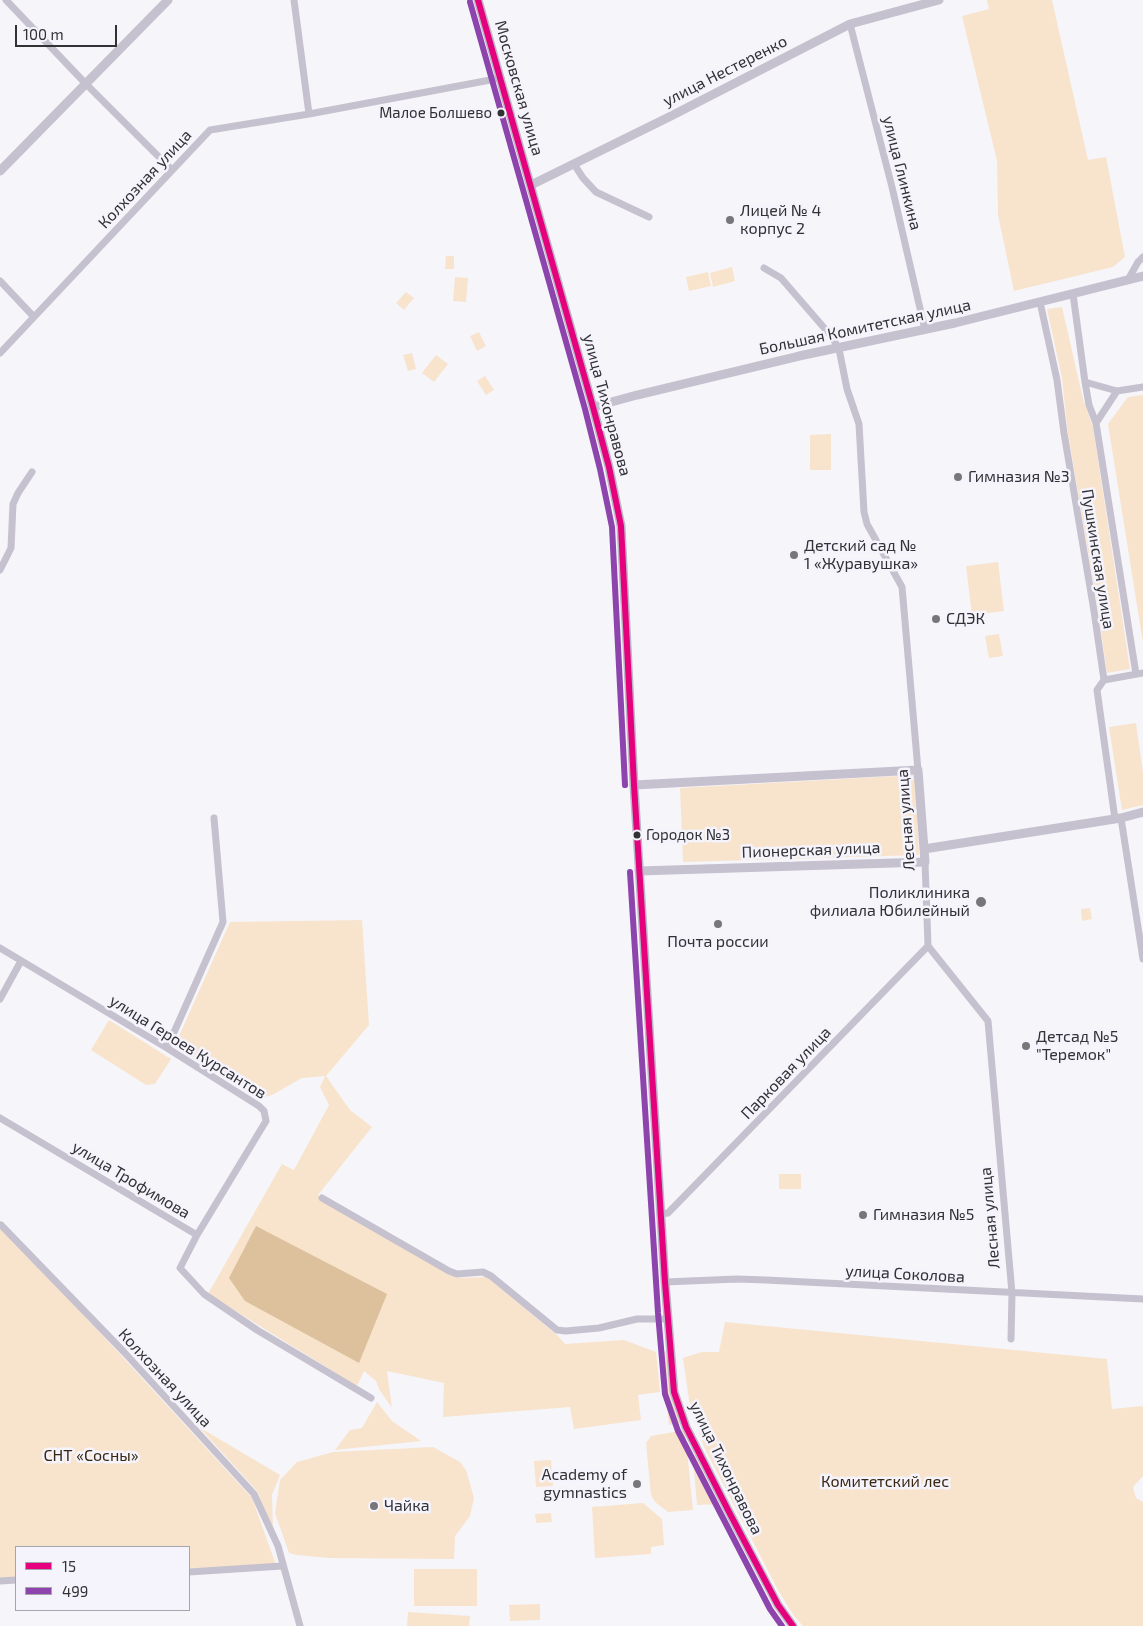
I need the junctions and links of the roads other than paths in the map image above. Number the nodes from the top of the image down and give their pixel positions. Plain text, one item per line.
1 (6, 0) edge
2 (168, 0) edge
3 (294, 0) edge
4 (478, 0) edge
5 (939, 0) edge
6 (850, 24) junction
7 (501, 78) junction
8 (86, 84) junction
9 (309, 114) junction
10 (574, 164) junction
11 (172, 170) junction
12 (0, 171) edge
13 (531, 185) junction
14 (649, 217) dead end
15 (1143, 257) edge
16 (764, 268) dead end
17 (1143, 276) edge
18 (1129, 278) junction
19 (0, 281) edge
20 (1073, 294) junction
21 (1040, 302) junction
22 (34, 317) junction
23 (925, 330) junction
24 (839, 348) junction
25 (0, 353) edge
26 (1085, 382) junction
27 (1143, 387) edge
28 (1117, 391) junction
29 (593, 407) junction
30 (1096, 423) junction
31 (32, 472) dead end
32 (0, 570) edge
33 (1140, 674) edge
34 (1104, 680) junction
35 (918, 770) junction
36 (634, 785) junction
37 (1143, 812) edge
38 (214, 818) dead end
39 (1118, 818) junction
40 (924, 849) junction
41 (924, 862) junction
42 (639, 871) junction
43 (928, 946) junction
44 (0, 948) edge
45 (1143, 959) edge
46 (21, 961) junction
47 (0, 999) edge
48 (167, 1048) junction
49 (0, 1118) edge
50 (322, 1198) dead end
51 (661, 1214) junction
52 (2, 1225) dead end
53 (197, 1235) junction
54 (665, 1282) junction
55 (1012, 1293) junction
56 (1143, 1299) edge
57 (667, 1319) junction
58 (1011, 1340) dead end
59 (371, 1398) dead end
60 (282, 1566) junction
61 (190, 1572) edge
62 (15, 1580) edge
63 (0, 1581) edge
64 (300, 1626) edge
65 (793, 1626) edge

1 - 8 street
2 - 8 street
3 - 9 street
4 - 7 main road, Московская улица
5 - 6 street, улица Нестеренко
6 - 10 street, улица Нестеренко
6 - 23 street, улица Глинкина
7 - 9 street, Колхозная улица
7 - 13 main road, Московская улица
8 - 11 street
8 - 12 street
9 - 11 street, Колхозная улица
10 - 13 street, улица Нестеренко
10 - 14 street
11 - 22 street, Колхозная улица
13 - 29 main road, улица Тихонравова
15 - 18 street
16 - 24 street
17 - 18 street, Большая Комитетская улица
18 - 20 street, Большая Комитетская улица
19 - 22 street
20 - 21 street, Большая Комитетская улица
20 - 26 street, Пушкинская улица
21 - 23 street, Большая Комитетская улица
21 - 34 street, Пушкинская улица
22 - 25 street, Колхозная улица
23 - 24 street, Большая Комитетская улица
24 - 29 street, Большая Комитетская улица
24 - 35 street, Лесная улица
26 - 28 street
26 - 30 street, Пушкинская улица
27 - 28 street
28 - 30 street
29 - 36 main road, улица Тихонравова
30 - 33 street, Пушкинская улица
31 - 32 street
33 - 34 street
34 - 39 street, Пушкинская улица
35 - 36 street
35 - 40 street, Лесная улица
36 - 42 main road, улица Тихонравова
37 - 39 street
38 - 48 street
39 - 40 street
39 - 45 street, Пушкинская улица
40 - 41 street, Лесная улица
41 - 42 street, Пионерская улица
41 - 43 street, Лесная улица
42 - 51 main road, улица Тихонравова
43 - 51 street, Парковая улица
43 - 55 street, Лесная улица
44 - 46 street, улица Героев Курсантов
46 - 47 street
46 - 48 street, улица Героев Курсантов
48 - 53 street, улица Героев Курсантов
49 - 53 street, улица Трофимова
50 - 57 street
51 - 54 main road, улица Тихонравова
52 - 60 street, Колхозная улица
53 - 59 street, улица Трофимова
54 - 55 street, улица Соколова
54 - 57 main road, улица Тихонравова
55 - 56 street, улица Соколова
55 - 58 street, Лесная улица
57 - 65 main road, улица Тихонравова
60 - 61 street
60 - 64 street, Колхозная улица
62 - 63 street

